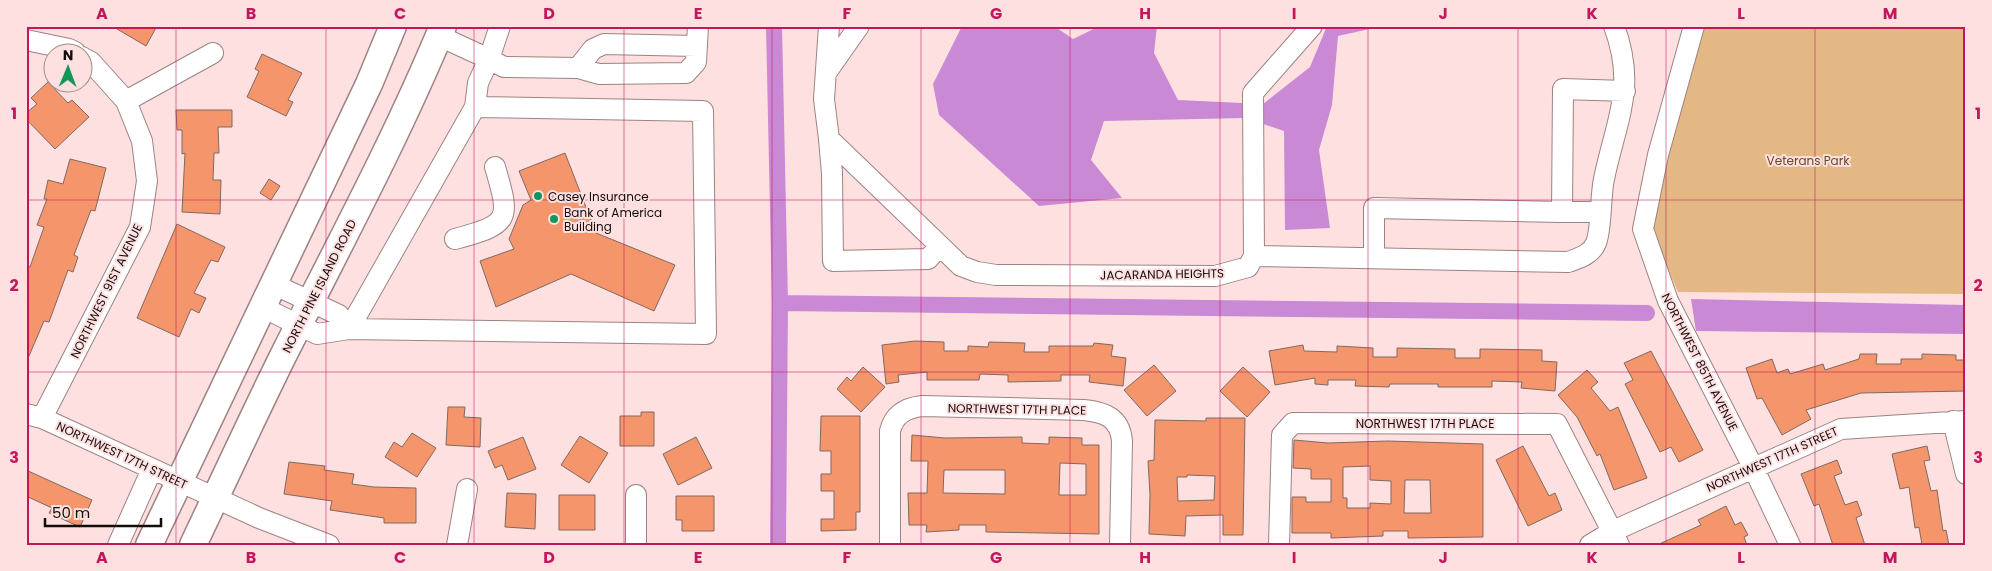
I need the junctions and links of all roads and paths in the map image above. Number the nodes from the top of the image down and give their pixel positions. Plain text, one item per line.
1 (393, 26) edge
2 (500, 26) edge
3 (829, 26) edge
4 (859, 26) edge
5 (1312, 26) edge
6 (1614, 26) edge
7 (1694, 26) edge
8 (441, 31) edge
9 (697, 36) edge
10 (26, 40) edge
11 (42, 43) edge
12 (213, 53) dead end
13 (489, 59) junction
14 (92, 63) edge
15 (578, 68) junction
16 (826, 73) junction
17 (1625, 91) junction
18 (126, 101) junction
19 (475, 107) junction
20 (829, 139) junction
21 (496, 167) dead end
22 (1562, 212) junction
23 (1600, 212) junction
24 (455, 239) dead end
25 (940, 246) junction
26 (1254, 256) junction
27 (1374, 258) junction
28 (273, 284) junction
29 (311, 301) junction
30 (262, 308) junction
31 (299, 325) junction
32 (349, 330) junction
33 (34, 416) edge
34 (1959, 421) edge
35 (1753, 466) junction
36 (152, 469) junction
37 (1966, 474) edge
38 (180, 481) junction
39 (467, 490) dead end
40 (636, 495) dead end
41 (216, 498) junction
42 (1616, 538) edge
43 (118, 545) edge
44 (149, 545) edge
45 (193, 545) edge
46 (328, 545) edge
47 (457, 545) edge
48 (636, 545) edge
49 (890, 545) edge
50 (1120, 545) edge
51 (1279, 545) edge
52 (1590, 545) edge
53 (1790, 545) edge

1 - 28 main road
2 - 13 street
3 - 16 street
4 - 16 street
5 - 26 street
6 - 17 street
7 - 35 street, NORTHWEST 85TH AVENUE
8 - 13 street
8 - 29 main road, NORTH PINE ISLAND ROAD
9 - 15 street
9 - 15 street
10 - 11 street
12 - 18 street
13 - 15 street
13 - 19 street
14 - 18 street, NORTHWEST 91ST AVENUE
16 - 20 street
17 - 22 street
17 - 23 street
18 - 33 street, NORTHWEST 91ST AVENUE
19 - 32 street
19 - 32 street
20 - 25 street, JACARANDA HEIGHTS
20 - 25 street
21 - 24 street
22 - 23 street
22 - 27 street
23 - 27 street
25 - 26 street, JACARANDA HEIGHTS
26 - 27 street
28 - 29 street
28 - 30 main road
29 - 31 main road, NORTH PINE ISLAND ROAD
29 - 32 street
30 - 31 street
30 - 38 main road
31 - 32 street
31 - 41 main road, NORTH PINE ISLAND ROAD
33 - 36 street, NORTHWEST 17TH STREET
34 - 35 street, NORTHWEST 17TH STREET
34 - 37 street
35 - 42 street, NORTHWEST 17TH STREET
35 - 53 street, NORTHWEST 85TH AVENUE
36 - 38 street, NORTHWEST 17TH STREET
36 - 43 street
38 - 41 street, NORTHWEST 17TH STREET
38 - 44 main road
39 - 47 street
40 - 48 street
41 - 45 main road, NORTH PINE ISLAND ROAD
41 - 46 street, NORTHWEST 17TH STREET
42 - 51 street, NORTHWEST 17TH PLACE
42 - 52 street, NORTHWEST 17TH STREET
49 - 50 street, NORTHWEST 17TH PLACE

